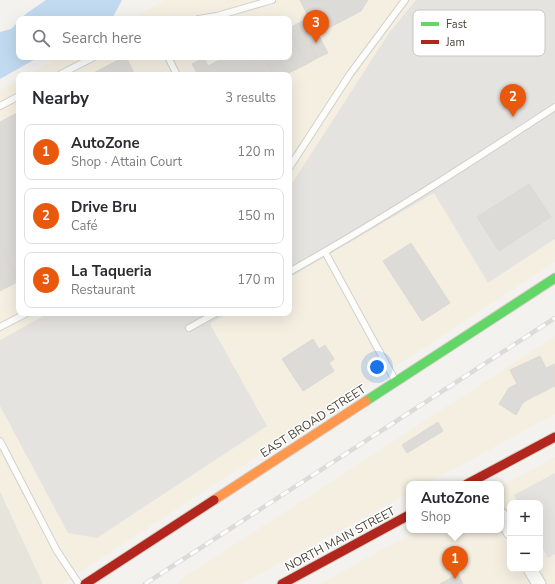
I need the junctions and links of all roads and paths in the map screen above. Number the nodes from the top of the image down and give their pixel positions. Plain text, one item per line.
1 (272, 0) edge
2 (405, 0) edge
3 (217, 16) edge
4 (88, 60) edge
5 (170, 60) edge
6 (65, 72) edge
7 (176, 72) edge
8 (16, 98) edge
9 (0, 106) edge
10 (555, 107) edge
11 (292, 163) edge
12 (325, 252) junction
13 (292, 270) edge
14 (555, 278) edge
15 (21, 316) edge
16 (211, 316) edge
17 (0, 327) edge
18 (189, 328) dead end
19 (395, 381) junction
20 (555, 436) edge
21 (0, 441) edge
22 (482, 480) edge
23 (406, 517) edge
24 (532, 572) edge
25 (79, 584) edge
26 (85, 584) edge
27 (282, 584) edge
28 (539, 584) edge

1 - 3 lane
2 - 11 lane
4 - 6 lane
5 - 7 lane
8 - 9 lane
10 - 12 lane
12 - 13 lane
12 - 19 lane
14 - 19 main road, EAST BROAD STREET
15 - 17 lane
16 - 18 lane
19 - 26 main road, EAST BROAD STREET
20 - 22 main road
21 - 25 lane
23 - 27 main road, NORTH MAIN STREET
24 - 28 street

